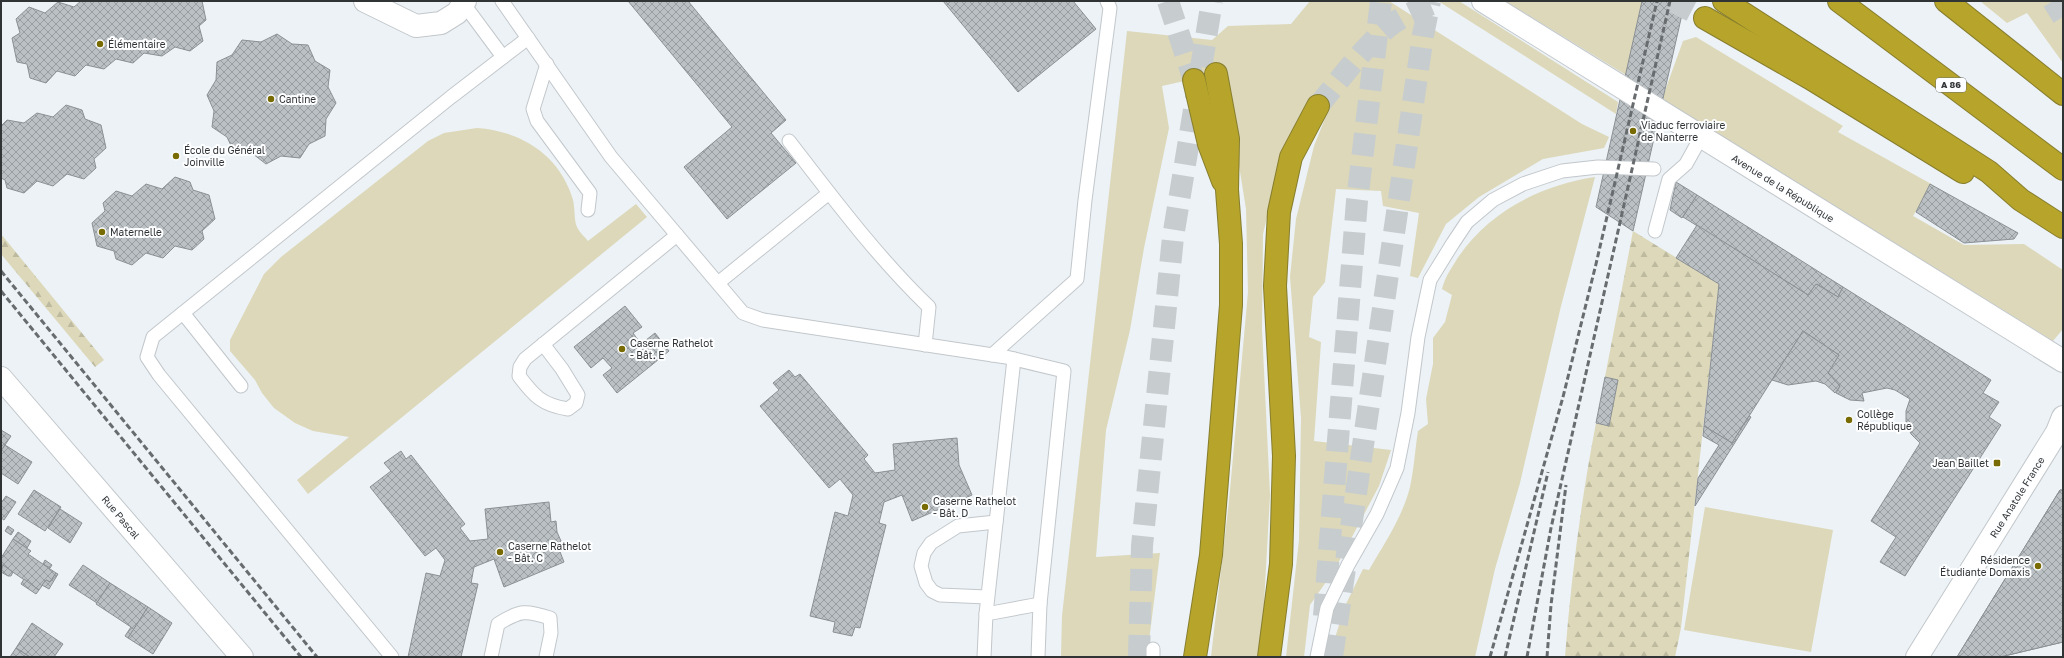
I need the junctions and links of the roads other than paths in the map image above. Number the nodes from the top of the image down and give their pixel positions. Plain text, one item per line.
1 (365, 1) edge
2 (502, 1) edge
3 (1107, 1) edge
4 (1483, 1) edge
5 (1724, 1) edge
6 (1839, 1) edge
7 (1946, 1) edge
8 (464, 2) edge
9 (1706, 18) tunnel mouth
10 (528, 38) junction
11 (503, 57) junction
12 (547, 64) junction
13 (1216, 74) tunnel mouth
14 (1194, 80) tunnel mouth
15 (2063, 94) edge
16 (1318, 106) tunnel mouth
17 (1701, 137) junction
18 (789, 141) dead end
19 (1654, 169) dead end
20 (2063, 169) edge
21 (1227, 190) junction
22 (829, 193) junction
23 (2021, 200) junction
24 (588, 210) dead end
25 (2063, 227) edge
26 (1655, 231) dead end
27 (677, 235) junction
28 (718, 283) junction
29 (183, 313) junction
30 (543, 344) junction
31 (925, 345) junction
32 (992, 355) junction
33 (1014, 359) junction
34 (2063, 362) edge
35 (1, 378) edge
36 (241, 386) dead end
37 (2063, 417) edge
38 (996, 522) junction
39 (987, 597) junction
40 (1040, 604) junction
41 (986, 614) junction
42 (242, 657) edge
43 (392, 657) edge
44 (491, 657) edge
45 (546, 657) edge
46 (984, 657) edge
47 (1038, 657) edge
48 (1195, 657) edge
49 (1269, 657) edge
50 (1317, 657) edge
51 (1917, 657) edge

1 - 8 street
2 - 10 lane
3 - 32 lane
4 - 17 street, Avenue de la République
5 - 23 highway
6 - 20 highway, A 86
7 - 15 highway
8 - 11 lane
9 - 23 highway
10 - 11 lane
10 - 12 lane
11 - 29 lane
12 - 24 lane
12 - 27 lane
13 - 21 highway
14 - 21 highway
16 - 49 highway
17 - 26 lane
17 - 34 street, Avenue de la République
18 - 22 lane
19 - 50 lane
21 - 48 highway
22 - 28 lane
22 - 31 lane
23 - 25 highway
27 - 28 lane
27 - 30 lane
28 - 31 lane
29 - 36 lane
29 - 43 lane
30 - 30 lane
31 - 32 lane
32 - 33 lane
33 - 38 lane
33 - 40 lane
35 - 42 street, Rue Pascal
37 - 51 street, Rue Anatole France
38 - 39 lane
38 - 39 lane
39 - 41 lane
40 - 41 lane
40 - 47 lane
41 - 46 lane
44 - 45 lane

